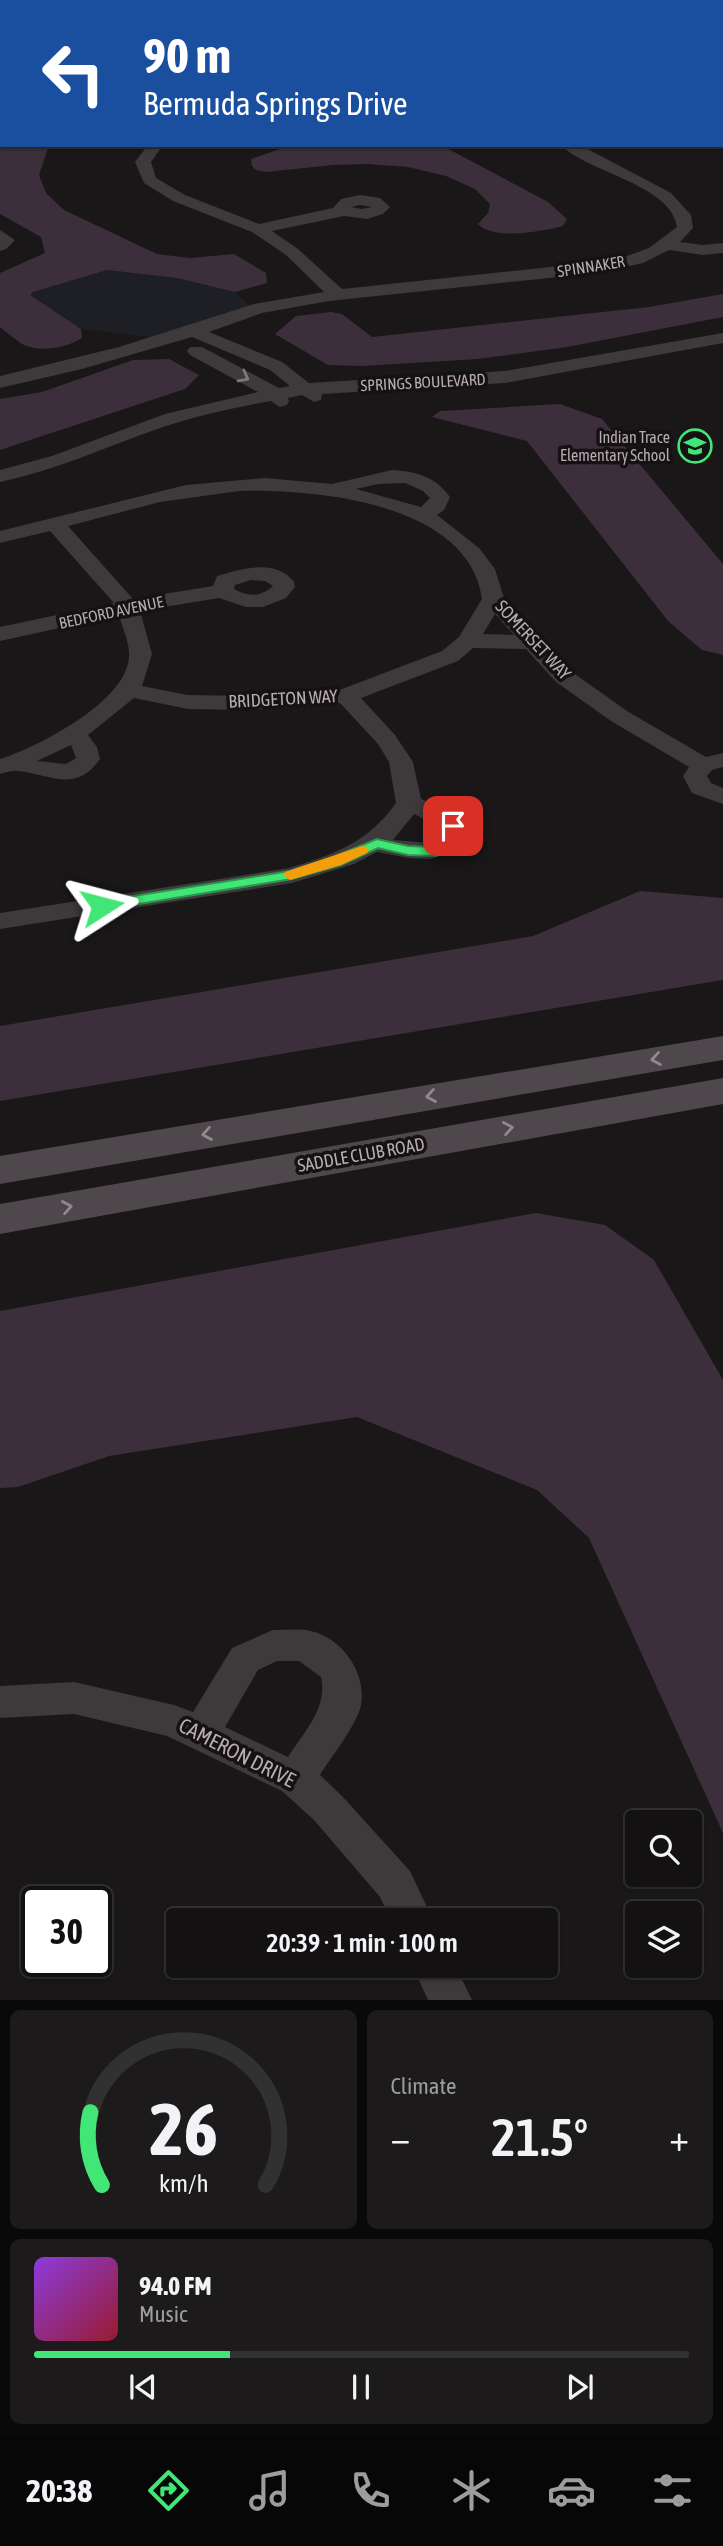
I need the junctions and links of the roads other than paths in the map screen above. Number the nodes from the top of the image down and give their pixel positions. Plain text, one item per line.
1 (154, 147) edge
2 (572, 147) edge
3 (344, 211) dead end
4 (258, 229) junction
5 (0, 235) edge
6 (669, 245) junction
7 (0, 246) edge
8 (723, 248) edge
9 (338, 295) junction
10 (198, 330) junction
11 (723, 338) edge
12 (169, 339) junction
13 (723, 352) edge
14 (0, 383) edge
15 (306, 389) junction
16 (280, 400) junction
17 (321, 402) junction
18 (0, 476) edge
19 (338, 489) junction
20 (425, 514) junction
21 (55, 524) junction
22 (0, 537) edge
23 (223, 591) dead end
24 (493, 599) junction
25 (128, 606) junction
26 (0, 634) edge
27 (468, 640) junction
28 (531, 642) junction
29 (129, 690) junction
30 (346, 696) junction
31 (713, 763) edge
32 (8, 765) edge
33 (723, 797) edge
34 (410, 803) junction
35 (377, 844) junction
36 (0, 921) edge
37 (723, 1048) edge
38 (723, 1091) edge
39 (0, 1170) edge
40 (0, 1219) edge
41 (0, 1702) edge
42 (202, 1732) junction
43 (296, 1779) junction
44 (407, 1908) edge
45 (439, 1978) edge
46 (450, 2000) edge

1 - 4 street
2 - 6 street, SPINNAKER
3 - 4 street
4 - 9 street
5 - 7 street
6 - 8 street
6 - 9 street, SPINNAKER
9 - 10 street, SPINNAKER
10 - 12 street, SPINNAKER
10 - 15 street
11 - 15 street, SPRINGS BOULEVARD
12 - 14 street, SPINNAKER
12 -> 16 street
13 - 17 street, SPRINGS BOULEVARD
15 - 16 street, SPRINGS BOULEVARD
15 - 17 street
16 - 17 street, SPRINGS BOULEVARD
16 - 18 street, SPRINGS BOULEVARD
19 - 20 street, SOMERSET WAY
19 - 20 street, SOMERSET WAY
19 - 21 street, SOMERSET WAY
20 - 24 street, SOMERSET WAY
21 - 22 street, SOMERSET WAY
21 - 25 street
23 - 25 street, BEDFORD AVENUE
24 - 27 street, BRIDGETON WAY
24 - 28 street, SOMERSET WAY
25 - 26 street, BEDFORD AVENUE
25 - 29 street
27 - 28 street
27 - 30 street, BRIDGETON WAY
28 - 31 street, SOMERSET WAY
29 - 30 street, BRIDGETON WAY
29 - 32 street
30 - 34 street
31 - 33 street, SOMERSET WAY
34 - 35 street
34 - 35 street
35 - 36 street
37 -> 39 street
40 -> 38 street, SADDLE CLUB ROAD
41 - 42 street, CAMERON DRIVE
42 - 43 street, CAMERON DRIVE
42 - 43 street
43 - 44 street, CAMERON DRIVE
45 - 46 street

